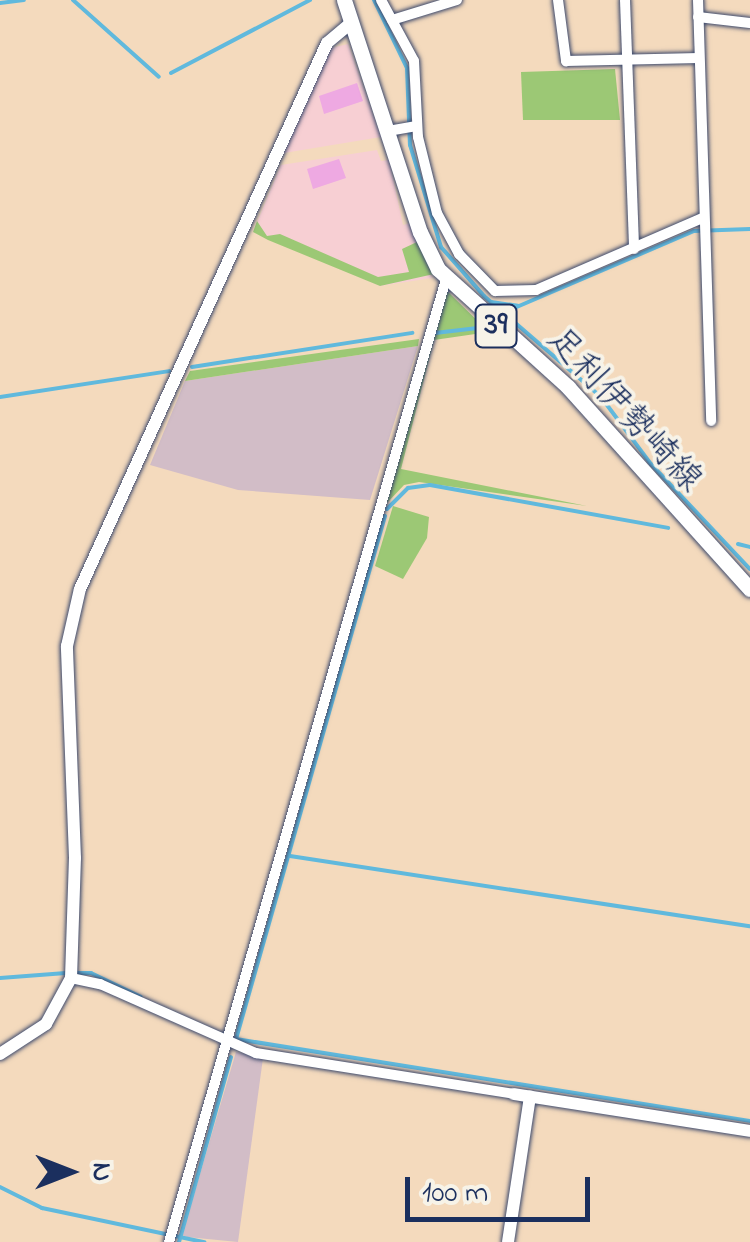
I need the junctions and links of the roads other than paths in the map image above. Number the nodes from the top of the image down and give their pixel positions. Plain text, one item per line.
1 (344, 0) edge
2 (381, 0) edge
3 (456, 0) edge
4 (558, 0) edge
5 (625, 0) edge
6 (698, 0) edge
7 (698, 17) junction
8 (392, 20) junction
9 (351, 22) junction
10 (750, 23) edge
11 (699, 58) junction
12 (626, 60) junction
13 (405, 128) junction
14 (702, 218) junction
15 (634, 249) junction
16 (446, 280) junction
17 (711, 420) dead end
18 (750, 589) edge
19 (71, 978) junction
20 (226, 1043) junction
21 (0, 1054) edge
22 (514, 1094) joint
23 (530, 1097) junction
24 (750, 1131) edge
25 (169, 1242) edge
26 (508, 1242) edge

1 - 9 main road, 足利伊勢崎線 / 39
2 - 8 street
3 - 8 street
4 - 12 street
5 - 12 street
6 - 7 street
7 - 10 street
7 - 11 street
8 - 13 street
9 - 13 main road, 足利伊勢崎線 / 39
9 - 19 street
11 - 12 street
11 - 14 street
12 - 15 street
13 - 15 street
13 - 16 main road, 足利伊勢崎線 / 39
14 - 15 street
14 - 17 street
16 - 18 main road, 足利伊勢崎線 / 39
16 - 20 street
19 - 20 street
19 - 21 street
20 - 22 street
20 - 25 street
22 - 23 street
23 - 24 street
23 - 26 street

